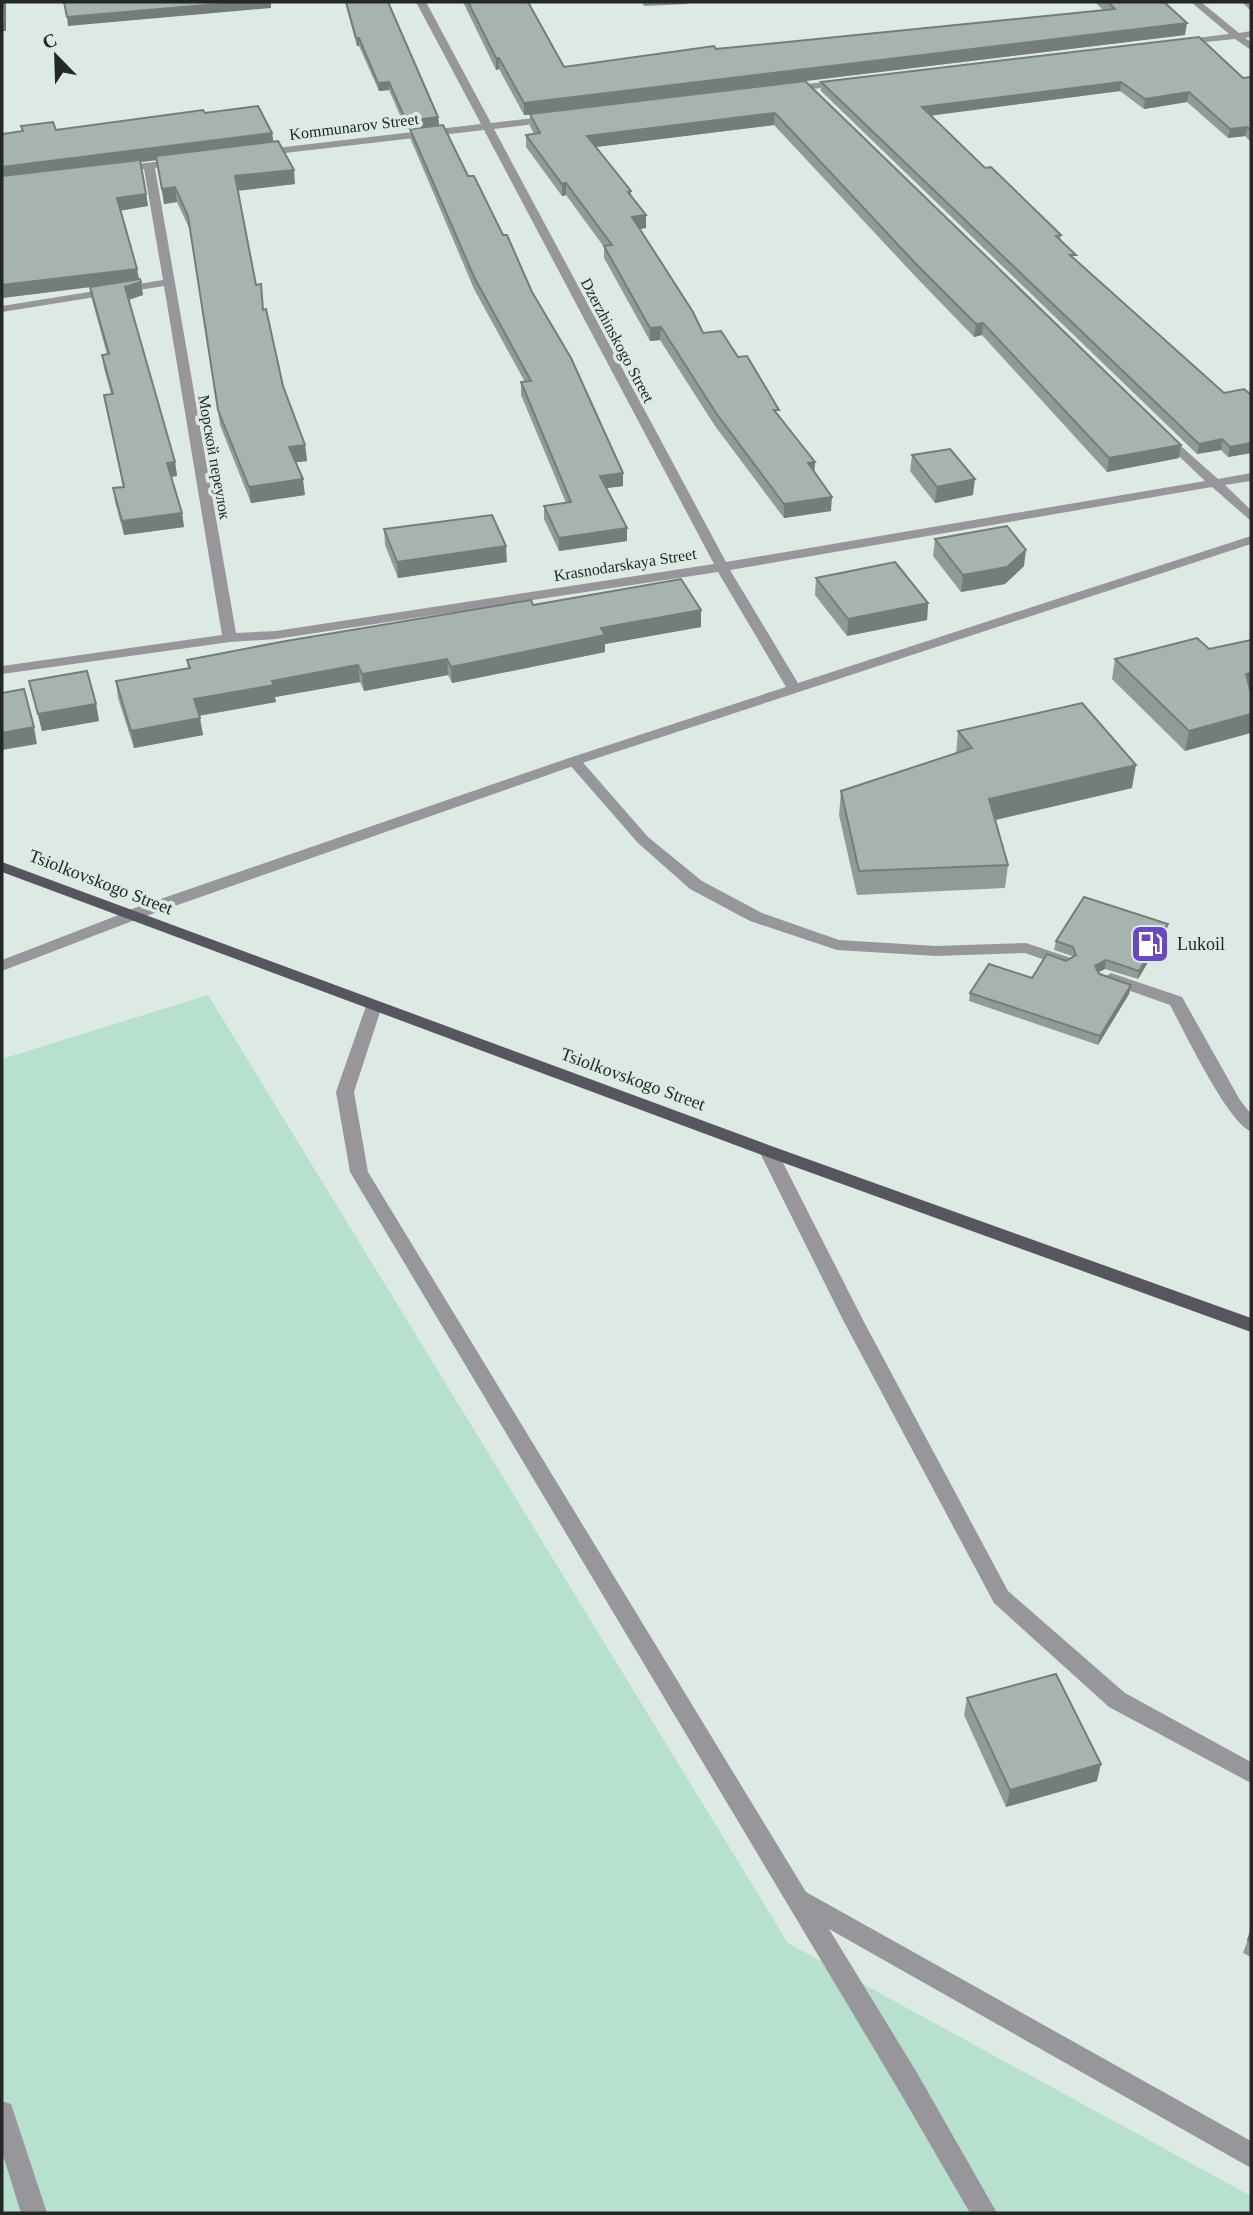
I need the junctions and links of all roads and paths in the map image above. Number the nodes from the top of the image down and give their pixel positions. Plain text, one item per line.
1 (421, 2) edge
2 (1196, 2) edge
3 (1251, 34) edge
4 (1238, 36) junction
5 (1171, 44) edge
6 (1251, 47) edge
7 (861, 81) edge
8 (807, 87) junction
9 (780, 90) edge
10 (817, 97) edge
11 (566, 117) edge
12 (486, 127) junction
13 (243, 155) edge
14 (189, 161) edge
15 (149, 166) junction
16 (109, 170) edge
17 (169, 282) junction
18 (2, 309) edge
19 (1153, 425) edge
20 (1251, 477) edge
21 (1213, 483) junction
22 (1251, 517) edge
23 (1251, 540) edge
24 (722, 567) junction
25 (230, 638) junction
26 (2, 670) edge
27 (794, 689) junction
28 (574, 761) junction
29 (2, 867) edge
30 (129, 916) junction
31 (1065, 962) edge
32 (2, 966) edge
33 (1104, 976) edge
34 (374, 1006) junction
35 (1251, 1125) edge
36 (768, 1152) junction
37 (1251, 1325) edge
38 (1251, 1773) edge
39 (797, 1899) junction
40 (2, 2113) edge
41 (1251, 2154) edge
42 (34, 2213) edge
43 (984, 2213) edge

1 - 12 street, Dzerzhinskogo Street
2 - 4 street
3 - 4 street
4 - 5 street
4 - 6 street
7 - 8 street
8 - 9 street
8 - 10 street
11 - 12 street, Kommunarov Street
12 - 13 street, Kommunarov Street
12 - 24 street, Dzerzhinskogo Street
14 - 15 street
15 - 16 street
15 - 17 street, Морской переулок
17 - 18 street
17 - 25 street, Морской переулок
19 - 21 street
20 - 21 street, Krasnodarskaya Street
21 - 22 street
21 - 24 street, Krasnodarskaya Street
23 - 27 street
24 - 25 street, Krasnodarskaya Street
24 - 27 street, Dzerzhinskogo Street
25 - 26 street, Krasnodarskaya Street
27 - 28 street
28 - 30 street
28 - 31 street
29 - 30 main road, Tsiolkovskogo Street
30 - 32 street
30 - 34 main road, Tsiolkovskogo Street
33 - 35 street
34 - 36 main road, Tsiolkovskogo Street
34 - 39 street
36 - 37 main road, Tsiolkovskogo Street
36 - 38 street
39 - 41 street
39 - 43 street
40 - 42 street

